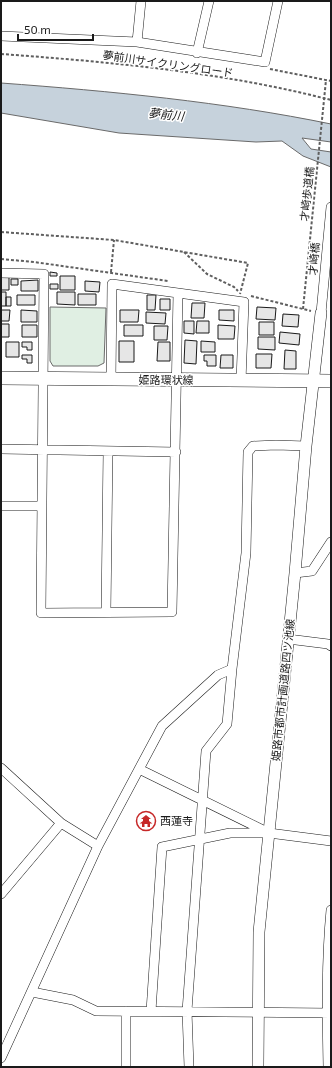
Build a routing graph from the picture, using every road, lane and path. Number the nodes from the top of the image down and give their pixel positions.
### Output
1 (141, 1) edge
2 (209, 1) edge
3 (278, 1) edge
4 (1, 36) edge
5 (138, 42) junction
6 (197, 53) junction
7 (1, 54) edge
8 (265, 62) junction
9 (326, 80) junction
10 (331, 81) edge
11 (331, 100) edge
12 (331, 208) edge
13 (1, 232) edge
14 (114, 240) junction
15 (183, 251) junction
16 (111, 272) dead end
17 (1, 273) edge
18 (178, 293) junction
19 (303, 308) dead end
20 (321, 313) joint
21 (1, 378) edge
22 (44, 379) junction
23 (177, 379) junction
24 (111, 380) junction
25 (314, 380) junction
26 (241, 381) junction
27 (331, 381) edge
28 (306, 446) junction
29 (1, 449) edge
30 (43, 450) junction
31 (108, 451) junction
32 (176, 452) junction
33 (1, 506) edge
34 (42, 506) junction
35 (331, 542) edge
36 (295, 573) junction
37 (106, 612) junction
38 (288, 639) junction
39 (331, 646) edge
40 (232, 669) junction
41 (1, 768) edge
42 (138, 769) junction
43 (203, 802) junction
44 (61, 823) junction
45 (269, 833) junction
46 (199, 839) junction
47 (331, 841) edge
48 (98, 846) junction
49 (1, 894) edge
50 (331, 910) edge
51 (32, 992) junction
52 (126, 1011) junction
53 (151, 1011) junction
54 (186, 1011) junction
55 (257, 1012) junction
56 (329, 1013) edge
57 (1, 1058) edge
58 (126, 1067) edge
59 (189, 1067) edge
60 (258, 1067) edge
61 (328, 1067) edge

1 - 5 street
2 - 6 street
3 - 8 street
4 - 5 street
5 - 6 street
6 - 8 street
7 - 11 path, 夢前川サイクリングロード
8 - 9 path
9 - 10 path
9 - 19 path, 才崎歩道橋, bridge
12 - 20 street, 才崎橋
13 - 14 path
14 - 15 path
14 - 16 path
15 - 15 path
17 - 22 street
18 - 23 street
18 - 24 street
18 - 26 street
20 - 25 street, 姫路市都市計画道路四ツ池線
21 - 22 main road, 姫路環状線
22 - 24 main road, 姫路環状線
22 - 30 street
23 - 24 main road, 姫路環状線
23 - 26 main road, 姫路環状線
23 - 32 street
25 - 26 main road, 姫路環状線
25 - 27 main road, 姫路環状線
25 - 28 street, 姫路市都市計画道路四ツ池線
28 - 36 street, 姫路市都市計画道路四ツ池線
28 - 40 street
29 - 30 street
30 - 31 street
30 - 34 street
31 - 32 street
31 - 37 street
32 - 37 street
33 - 34 street
34 - 37 street
35 - 36 street
36 - 38 street, 姫路市都市計画道路四ツ池線
38 - 39 street
38 - 45 street, 姫路市都市計画道路四ツ池線
40 - 42 street
40 - 43 street
41 - 44 street
42 - 43 street
42 - 48 street
43 - 45 street
43 - 46 street
44 - 48 street
44 - 49 street
45 - 46 street
45 - 47 street
45 - 55 street, 姫路市都市計画道路四ツ池線
46 - 53 street
46 - 54 street
48 - 51 street
50 - 56 street
51 - 52 street
51 - 57 street
52 - 53 street
52 - 58 street
53 - 54 street
54 - 55 street
54 - 59 street
55 - 56 street
55 - 60 street, 姫路市都市計画道路四ツ池線
56 - 61 street

